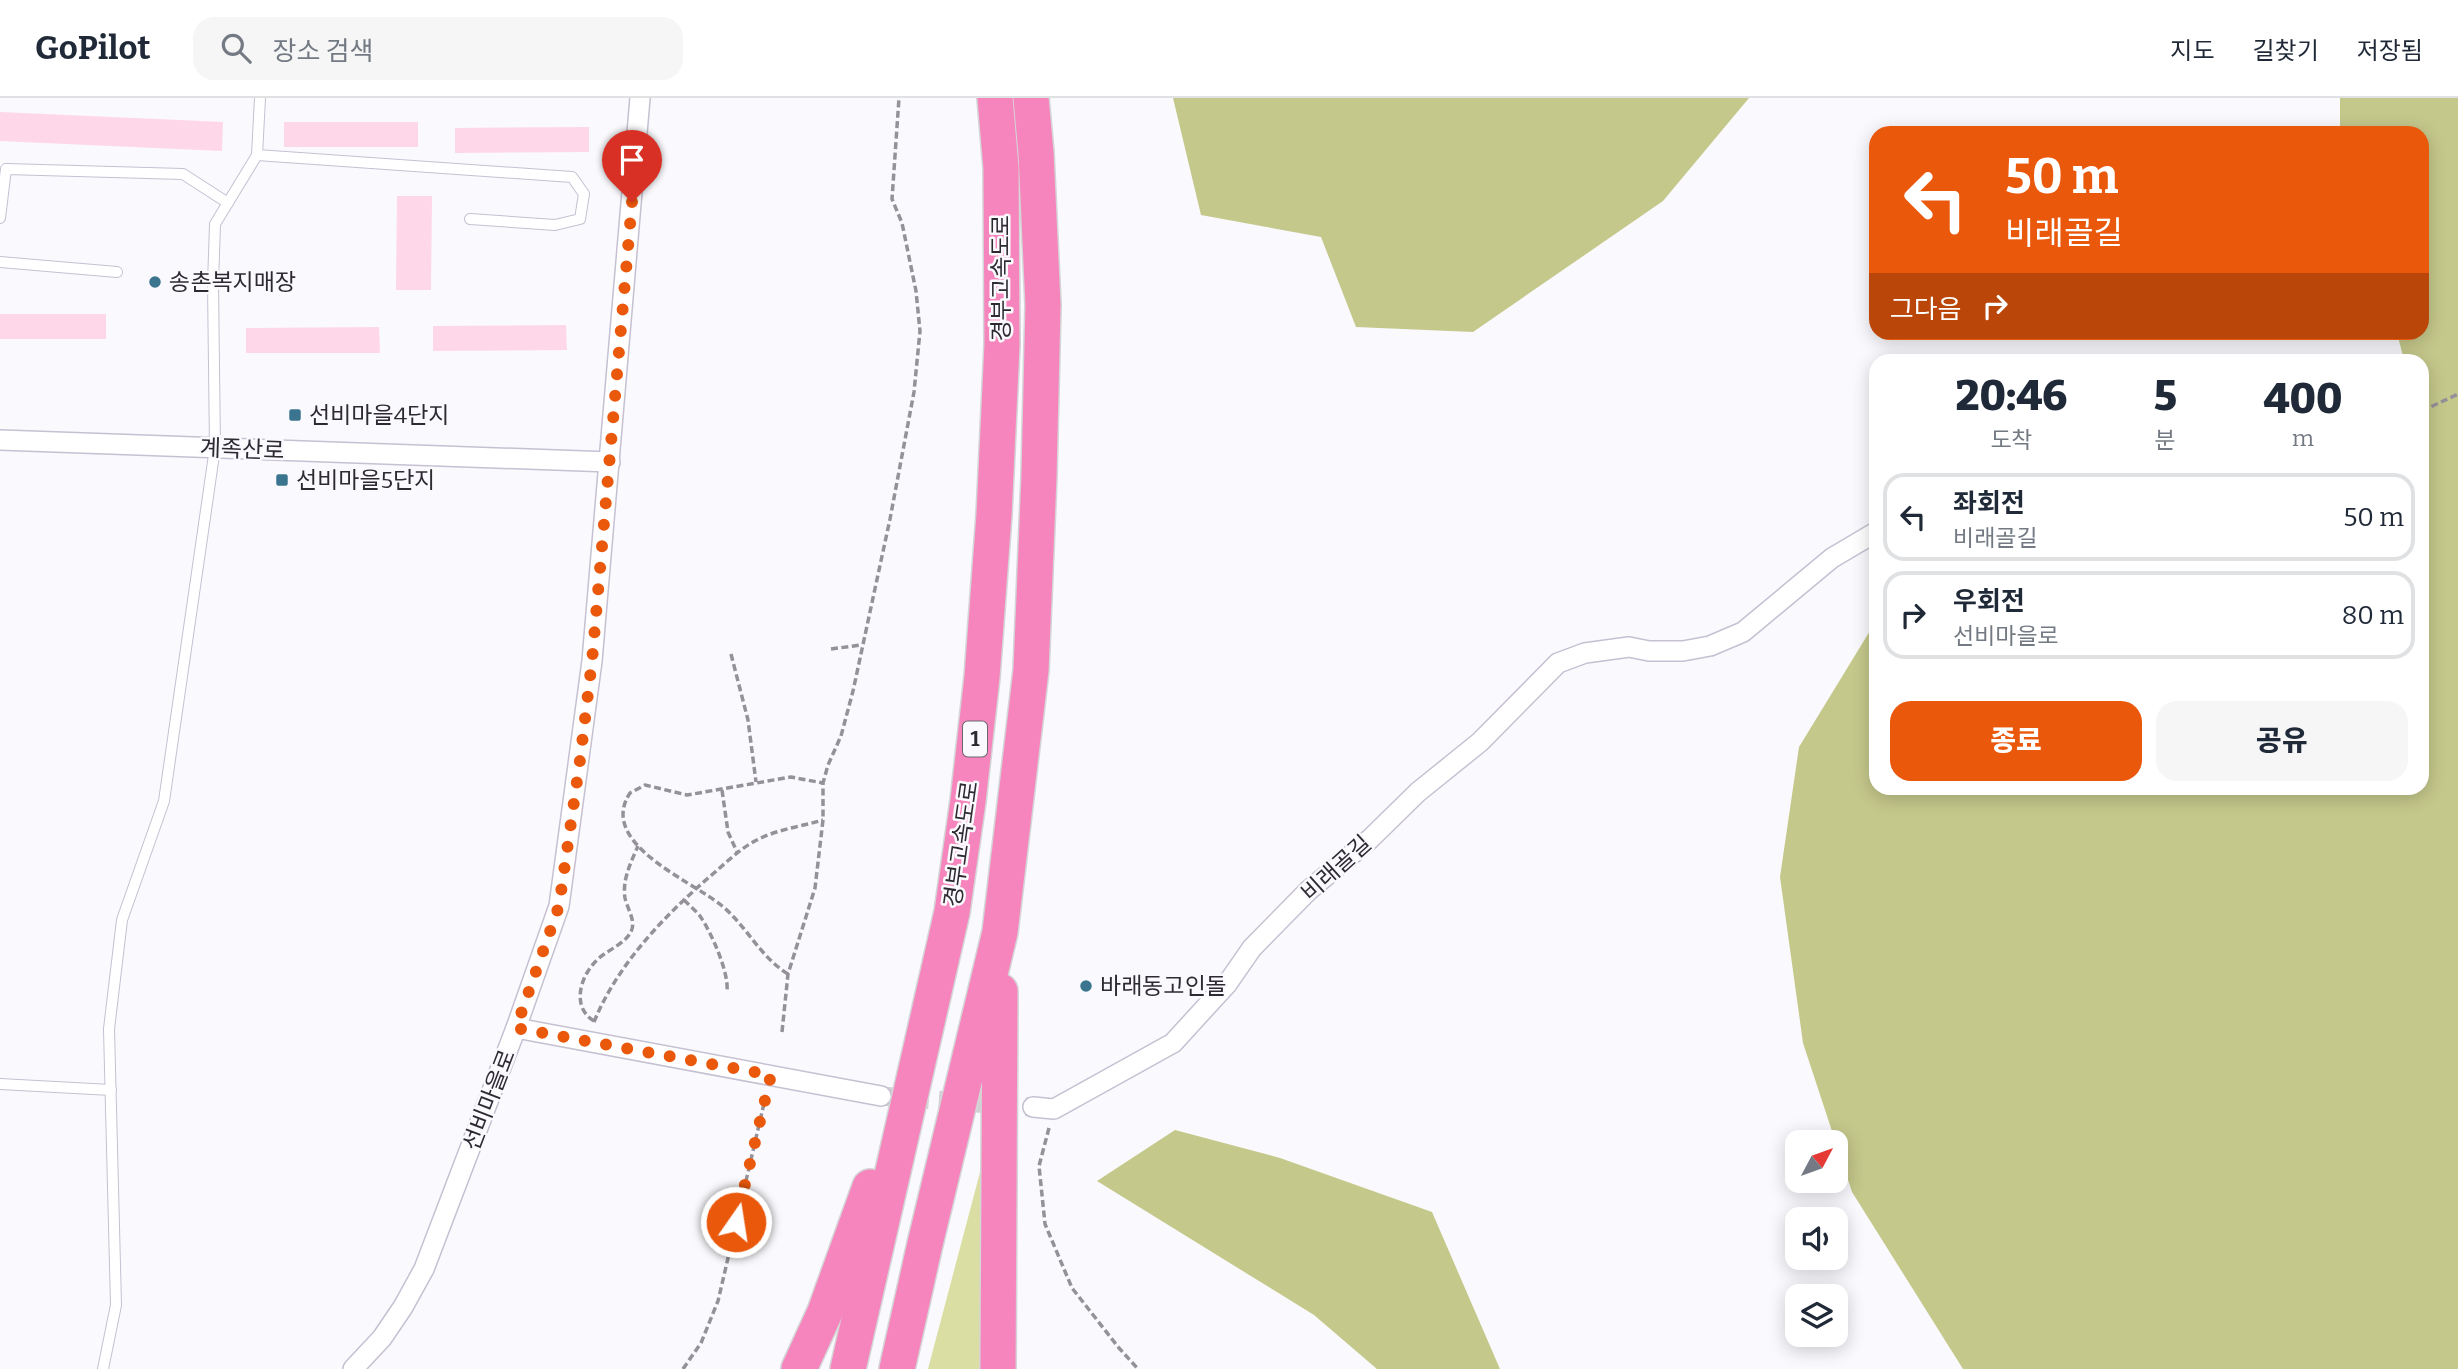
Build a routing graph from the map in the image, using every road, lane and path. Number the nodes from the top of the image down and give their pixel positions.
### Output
1 (260, 98) edge
2 (640, 98) edge
3 (899, 98) edge
4 (995, 98) edge
5 (1031, 98) edge
6 (257, 155) junction
7 (228, 204) junction
8 (0, 218) edge
9 (470, 219) dead end
10 (0, 262) edge
11 (117, 272) dead end
12 (2458, 394) edge
13 (2429, 408) edge
14 (0, 440) edge
15 (215, 448) junction
16 (610, 462) junction
17 (1869, 536) edge
18 (862, 645) junction
19 (831, 649) dead end
20 (731, 654) dead end
21 (757, 783) junction
22 (823, 783) junction
23 (722, 790) junction
24 (823, 820) junction
25 (638, 846) junction
26 (738, 853) junction
27 (696, 889) junction
28 (684, 900) junction
29 (951, 912) junction
30 (1000, 932) junction
31 (788, 974) junction
32 (727, 991) dead end
33 (516, 1028) junction
34 (782, 1032) dead end
35 (771, 1075) junction
36 (0, 1084) edge
37 (111, 1090) junction
38 (881, 1096) tunnel mouth
39 (1033, 1107) tunnel mouth
40 (1054, 1109) junction
41 (103, 1369) edge
42 (353, 1369) edge
43 (683, 1369) edge
44 (799, 1369) edge
45 (848, 1369) edge
46 (897, 1369) edge
47 (998, 1369) edge
48 (1138, 1369) edge

1 - 6 lane
2 - 16 street, 선비마을로
3 - 18 path
4 - 29 highway, 경부고속도로 / 1
5 - 30 highway, 경부고속도로 / 1
6 - 7 lane
6 - 9 lane
7 - 8 lane
7 - 15 lane
10 - 11 lane
12 - 13 path
14 - 15 street, 계족산로
15 - 16 street, 계족산로
15 - 37 lane
16 - 33 street, 선비마을로
17 - 40 street, 비래골길
18 - 19 path
18 - 22 path
20 - 21 path
21 - 22 path
21 - 23 path
22 - 24 path
23 - 25 path
23 - 26 path
24 - 26 path
24 - 31 path
25 - 27 path
25 - 28 path
26 - 27 path
27 - 28 path
27 - 31 path
28 - 32 path
29 - 44 highway
29 - 45 highway, 경부고속도로 / 1
30 - 46 highway, 경부고속도로 / 1
30 - 47 highway
31 - 34 path
33 - 35 street
33 - 42 street, 선비마을로
35 - 38 street
35 - 43 path
36 - 37 lane
37 - 41 lane
39 - 40 street
40 - 48 path

